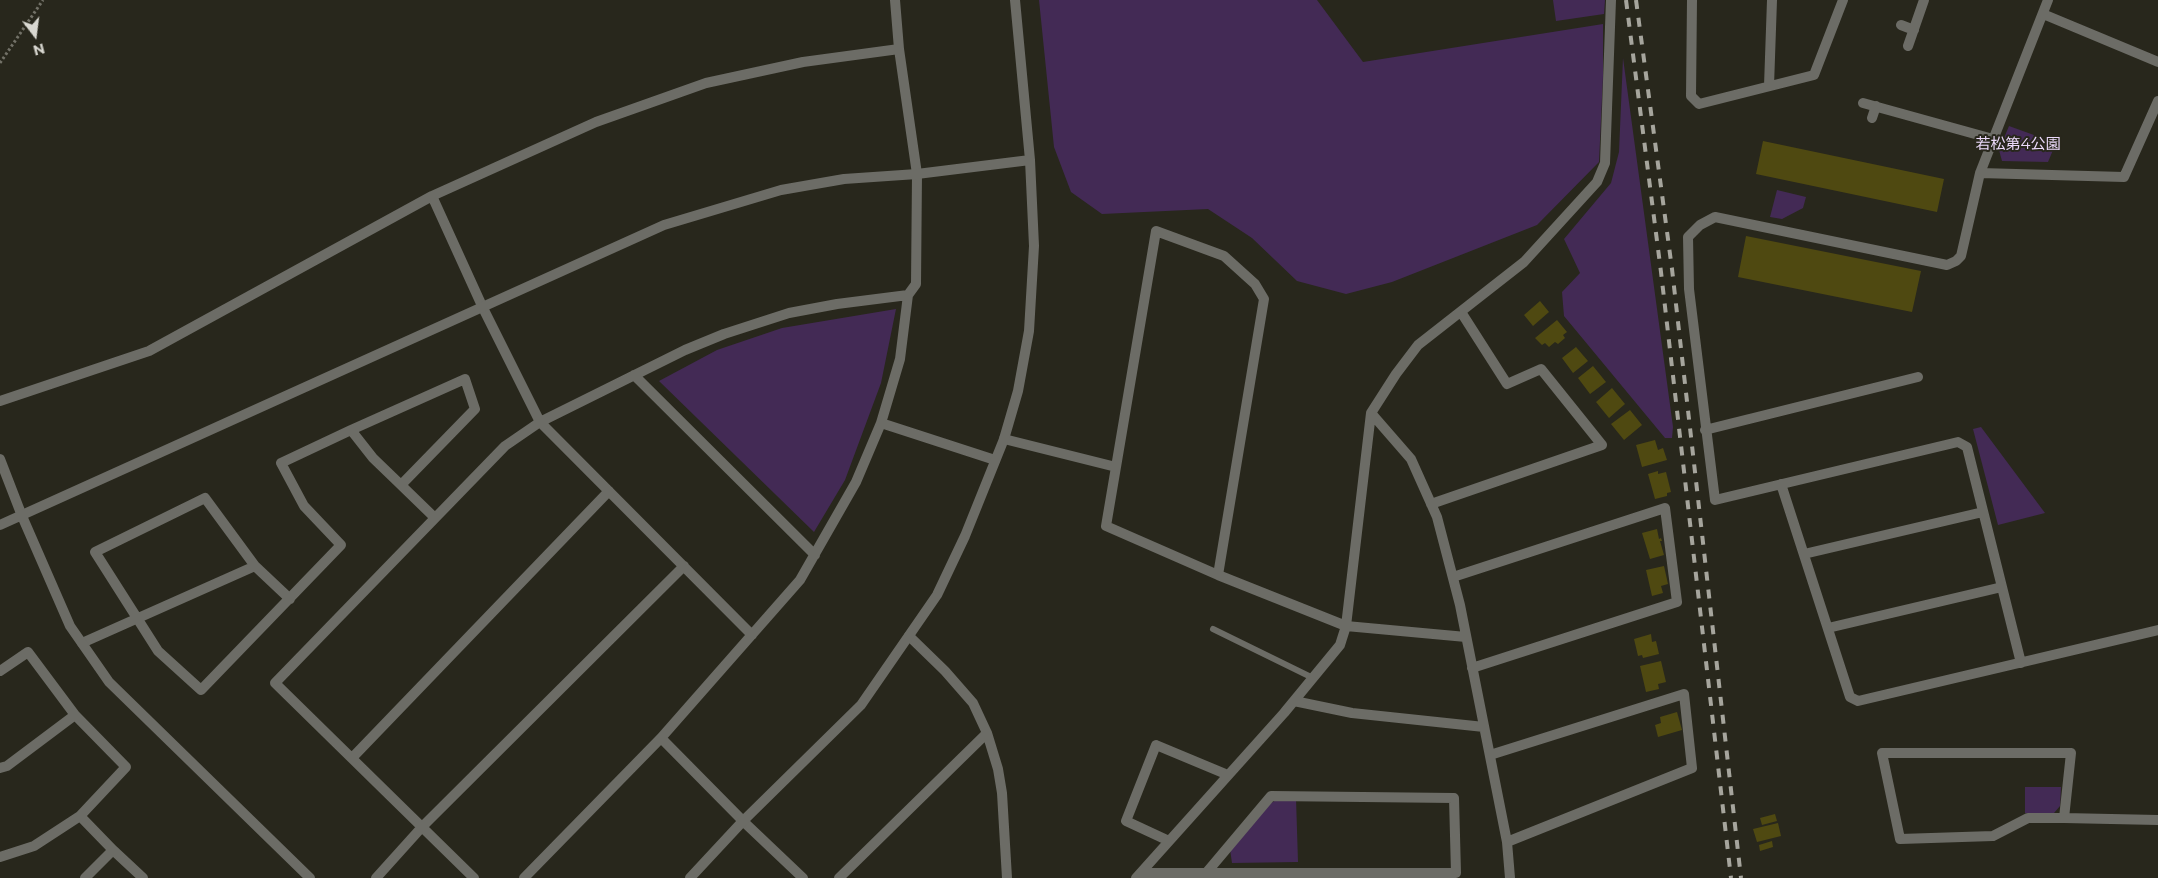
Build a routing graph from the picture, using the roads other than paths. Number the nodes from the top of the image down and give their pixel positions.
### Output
1 (894, 0) edge
2 (1015, 0) edge
3 (1611, 0) edge
4 (1692, 0) edge
5 (1772, 0) edge
6 (1843, 0) edge
7 (1924, 0) edge
8 (2048, 0) edge
9 (2043, 14) junction
10 (1901, 26) dead end
11 (1914, 30) junction
12 (1908, 46) dead end
13 (899, 49) junction
14 (2158, 62) edge
15 (1769, 86) junction
16 (2158, 101) edge
17 (1863, 102) dead end
18 (1876, 106) junction
19 (1872, 118) dead end
20 (1993, 139) junction
21 (1030, 160) junction
22 (1980, 173) junction
23 (917, 174) junction
24 (432, 196) junction
25 (908, 295) junction
26 (483, 308) junction
27 (1460, 312) junction
28 (634, 375) junction
29 (1918, 377) dead end
30 (0, 401) edge
31 (1372, 413) junction
32 (540, 422) junction
33 (880, 423) junction
34 (351, 430) junction
35 (1705, 430) junction
36 (1004, 439) junction
37 (0, 459) edge
38 (995, 460) junction
39 (1116, 466) junction
40 (1781, 484) junction
41 (400, 485) junction
42 (608, 491) junction
43 (1431, 504) junction
44 (1983, 512) junction
45 (22, 516) junction
46 (435, 518) junction
47 (0, 525) edge
48 (1804, 554) junction
49 (815, 556) junction
50 (255, 566) junction
51 (684, 566) junction
52 (1218, 575) junction
53 (1453, 577) junction
54 (2002, 587) junction
55 (290, 598) junction
56 (138, 619) junction
57 (1346, 626) junction
58 (1828, 628) junction
59 (1213, 629) dead end
60 (2158, 630) edge
61 (752, 636) junction
62 (909, 636) junction
63 (1466, 637) junction
64 (82, 643) junction
65 (2021, 663) junction
66 (1472, 668) junction
67 (0, 671) edge
68 (1313, 678) junction
69 (1294, 701) junction
70 (75, 715) junction
71 (1484, 727) junction
72 (987, 733) junction
73 (661, 738) junction
74 (1490, 755) junction
75 (352, 758) junction
76 (0, 768) edge
77 (1228, 775) junction
78 (80, 816) junction
79 (2064, 818) junction
80 (2158, 820) edge
81 (743, 821) junction
82 (422, 827) junction
83 (1169, 841) junction
84 (1507, 842) junction
85 (113, 850) junction
86 (0, 857) edge
87 (1207, 872) junction
88 (1138, 875) edge
89 (1388, 876) edge
90 (694, 877) edge
91 (842, 877) edge
92 (85, 878) edge
93 (143, 878) edge
94 (310, 878) edge
95 (376, 878) edge
96 (474, 878) edge
97 (524, 878) edge
98 (803, 878) edge
99 (1007, 878) edge
100 (1510, 878) edge

1 - 13 street
2 - 21 street
3 - 27 street
4 - 15 street
5 - 15 street
6 - 15 street
7 - 11 street
8 - 9 street
9 - 14 street
9 - 20 street
10 - 11 street
11 - 12 street
13 - 23 street
13 - 24 street
16 - 22 street
17 - 18 street
18 - 19 street
18 - 20 street
20 - 22 street
21 - 23 street
21 - 36 street
22 - 35 street
23 - 25 street
23 - 26 street
24 - 26 street
24 - 30 street
25 - 28 street
25 - 33 street
26 - 32 street
26 - 45 street
27 - 31 street
27 - 43 street
28 - 32 street
28 - 49 street
29 - 35 street
31 - 43 street
31 - 57 street
32 - 42 street
32 - 46 street
33 - 38 street
33 - 49 street
34 - 41 street
34 - 41 street
34 - 55 street
35 - 40 street
36 - 38 street
36 - 39 street
37 - 45 street
38 - 62 street
39 - 52 street
39 - 52 street
40 - 44 street
40 - 48 street
41 - 46 street
42 - 51 street
42 - 75 street
43 - 53 street
44 - 48 street
44 - 54 street
45 - 47 street
45 - 64 street
46 - 75 street
48 - 58 street
49 - 61 street
50 - 55 street
50 - 56 street
50 - 56 street
51 - 61 street
51 - 82 street
52 - 57 street
53 - 63 street
53 - 66 street
54 - 58 street
54 - 65 street
55 - 56 street
56 - 64 street
57 - 63 street
57 - 68 street
58 - 65 street
59 - 68 lane
60 - 65 street
61 - 73 street
62 - 72 street
62 - 81 street
63 - 66 street
64 - 94 street
66 - 71 street
67 - 70 street
68 - 69 street
69 - 71 street
69 - 77 street
70 - 76 street
70 - 78 street
71 - 74 street
72 - 91 street
72 - 99 street
73 - 81 street
73 - 97 street
74 - 84 street
74 - 84 street
75 - 82 street
77 - 83 street
77 - 83 street
78 - 85 street
78 - 86 street
79 - 79 street
79 - 80 street
81 - 90 street
81 - 98 street
82 - 95 street
82 - 96 street
83 - 88 street
84 - 100 street
85 - 92 street
85 - 93 street
87 - 88 street
87 - 89 street
87 - 89 street

